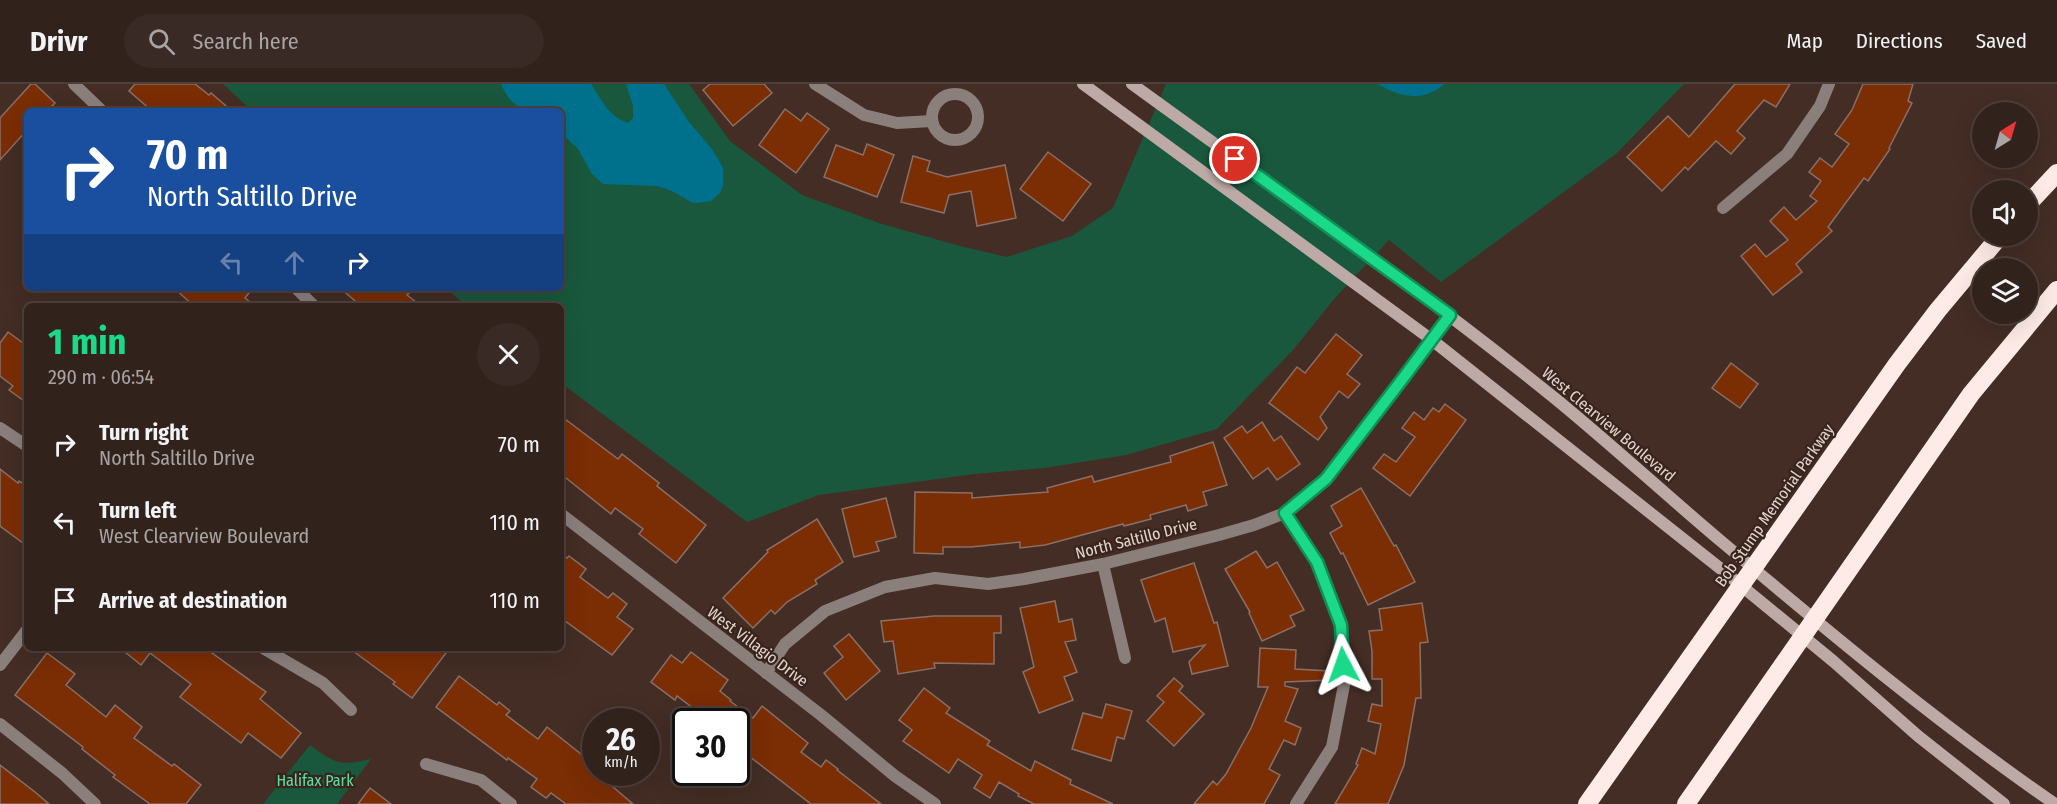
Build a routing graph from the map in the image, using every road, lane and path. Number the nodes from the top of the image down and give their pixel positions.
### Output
1 (74, 84) edge
2 (815, 84) edge
3 (1083, 84) edge
4 (1132, 84) edge
5 (1829, 84) edge
6 (99, 108) edge
7 (932, 121) dead end
8 (2057, 173) edge
9 (2038, 193) edge
10 (1723, 208) dead end
11 (1991, 246) edge
12 (2057, 290) edge
13 (299, 291) edge
14 (311, 303) edge
15 (1450, 315) junction
16 (1431, 340) junction
17 (0, 428) edge
18 (24, 445) edge
19 (1285, 513) junction
20 (564, 516) edge
21 (1103, 564) junction
22 (24, 634) edge
23 (268, 651) edge
24 (1125, 658) dead end
25 (0, 665) edge
26 (766, 673) junction
27 (351, 710) dead end
28 (0, 724) edge
29 (426, 764) dead end
30 (95, 804) edge
31 (511, 804) edge
32 (935, 804) edge
33 (1296, 804) edge
34 (1587, 804) edge
35 (1686, 804) edge
36 (2004, 804) edge
37 (2055, 804) edge

1 - 6 street
2 - 7 street
3 - 16 street
4 - 15 street, West Clearview Boulevard
5 - 10 street
8 - 9 highway
11 - 34 highway, Bob Stump Memorial Parkway
12 - 35 highway
13 - 14 street
15 - 16 street, North Saltillo Drive
15 - 37 street, West Clearview Boulevard
16 - 19 street, North Saltillo Drive
16 - 36 street
17 - 18 street
19 - 21 street, North Saltillo Drive
19 - 33 street
20 - 26 street, West Villagio Drive
21 - 24 street
21 - 26 street, North Saltillo Drive
22 - 25 street
23 - 27 street
26 - 32 street, West Villagio Drive
28 - 30 street
29 - 31 street

